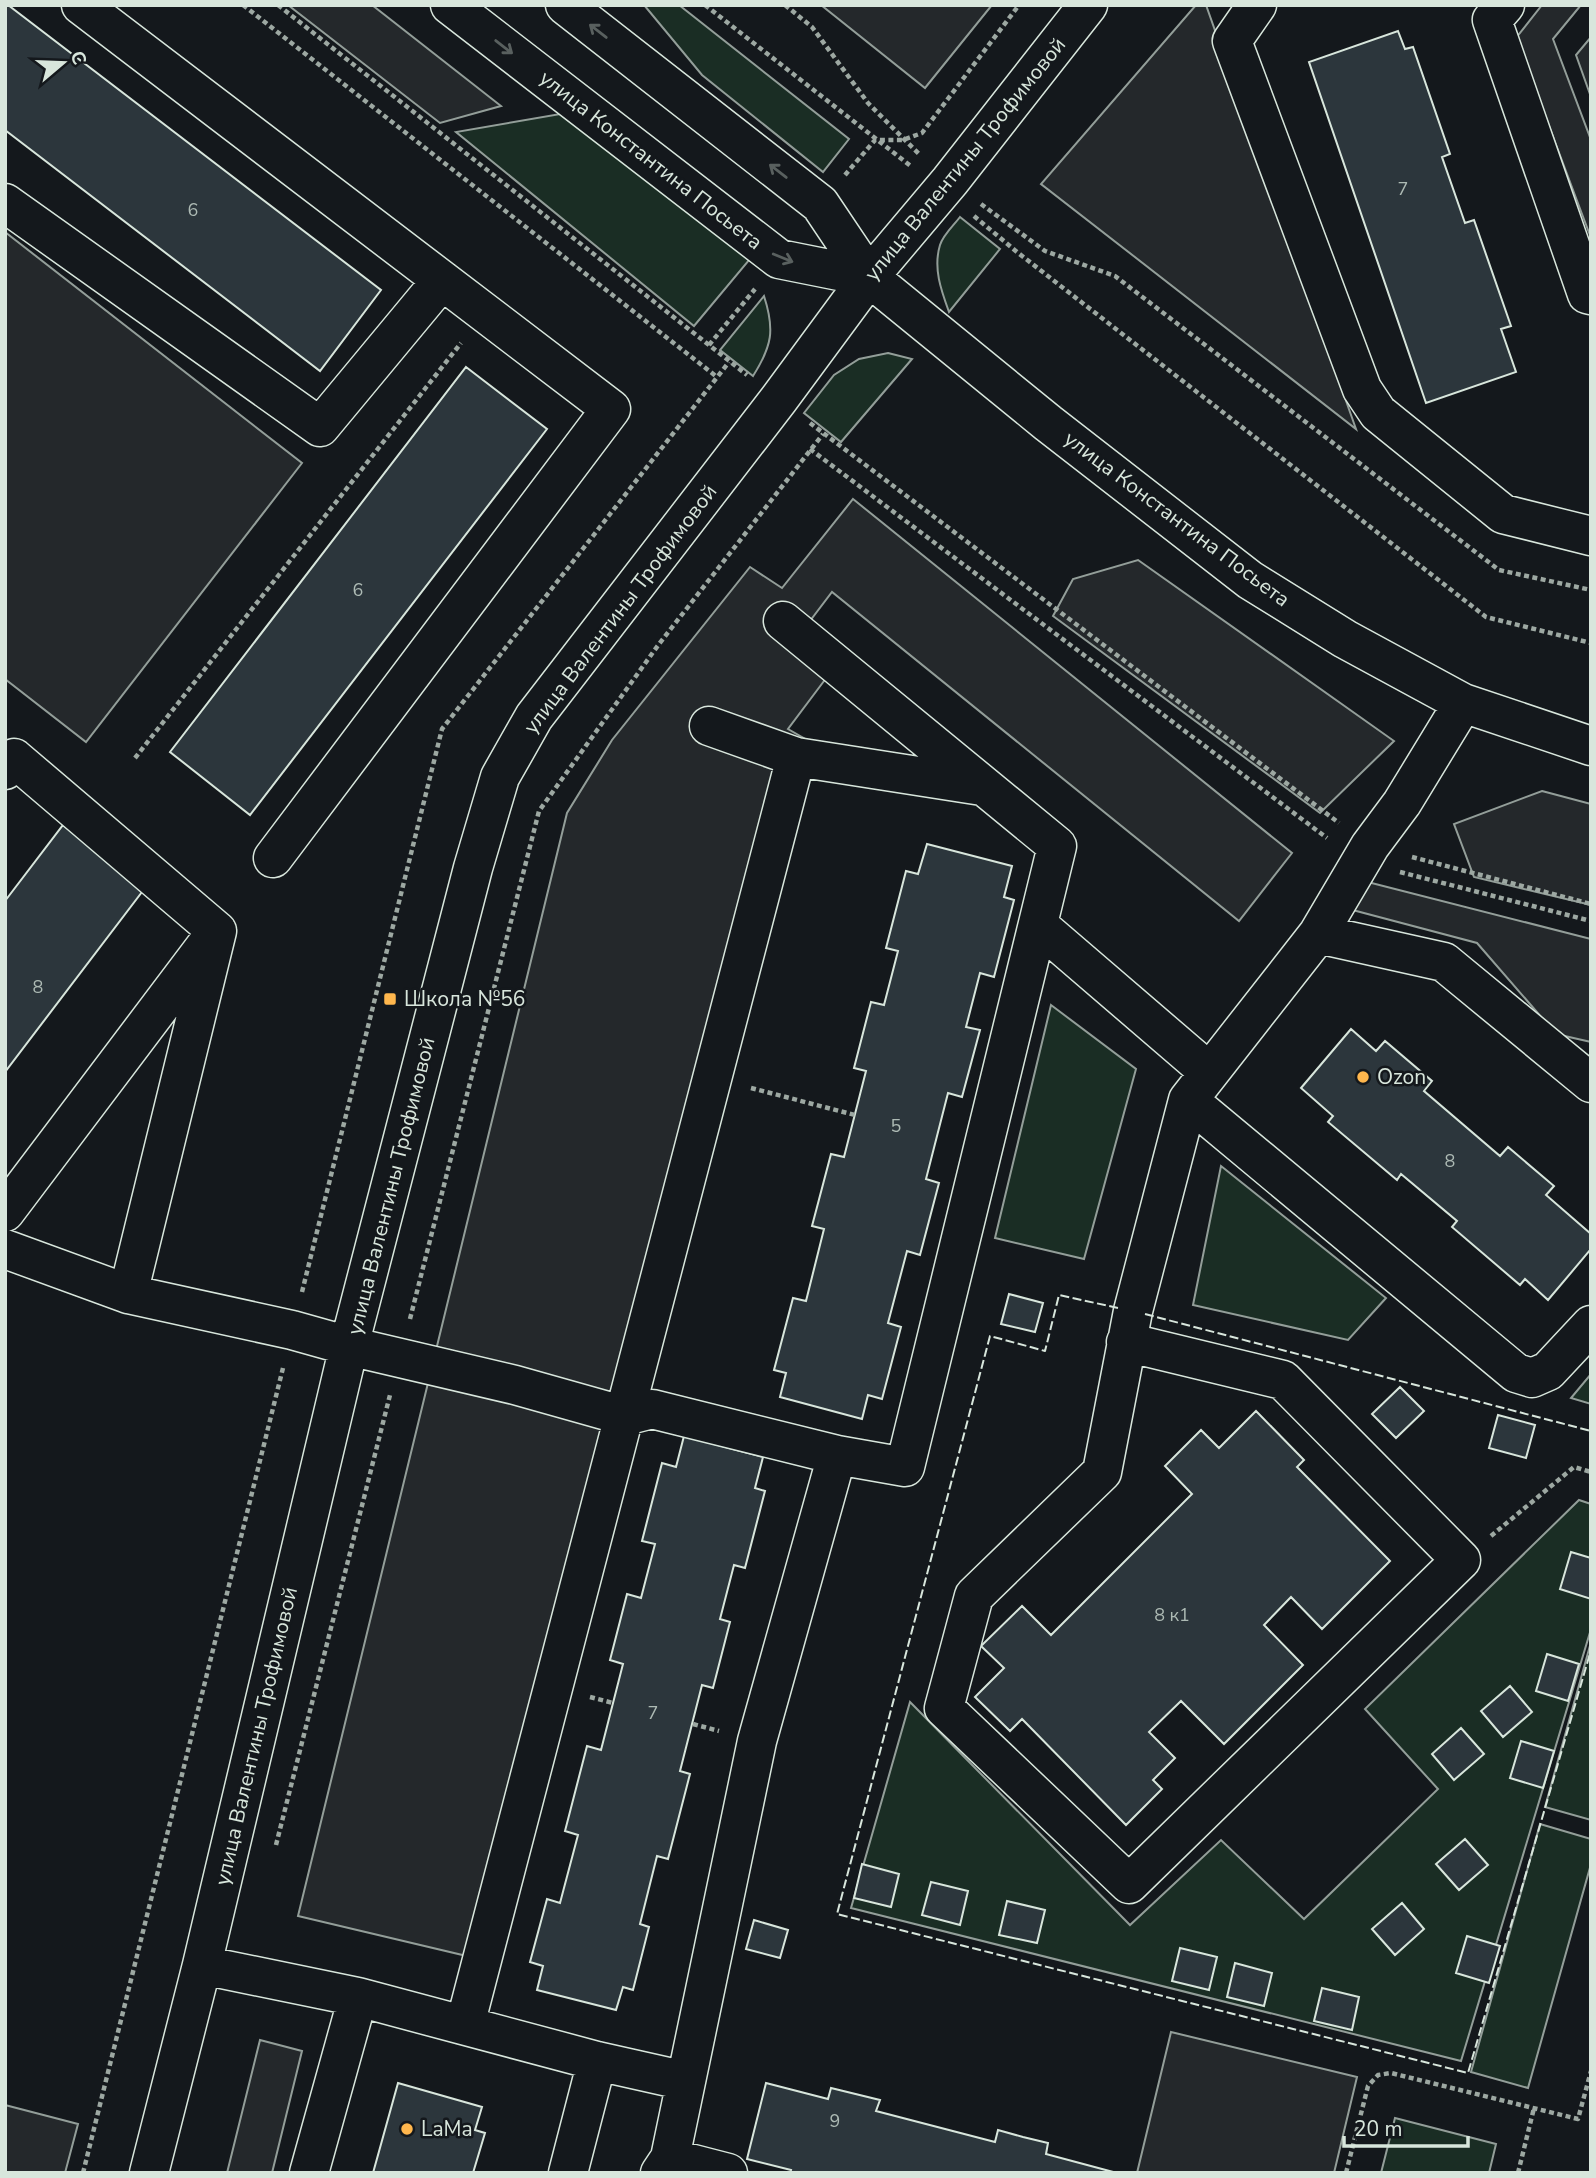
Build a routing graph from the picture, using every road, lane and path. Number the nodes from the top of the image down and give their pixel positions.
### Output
1 (81, 5) edge
2 (243, 5) edge
3 (278, 5) edge
4 (450, 5) edge
5 (565, 5) edge
6 (705, 5) edge
7 (785, 5) edge
8 (1019, 5) edge
9 (1088, 5) edge
10 (1257, 5) edge
11 (1505, 5) edge
12 (875, 140) junction
13 (903, 140) junction
14 (946, 185) junction
15 (5, 203) edge
16 (820, 204) junction
17 (779, 259) junction
18 (869, 277) junction
19 (442, 280) junction
20 (1591, 295) edge
21 (709, 345) junction
22 (717, 377) dead end
23 (779, 399) junction
24 (823, 434) junction
25 (810, 450) junction
26 (1591, 536) edge
27 (1591, 590) edge
28 (783, 621) dead end
29 (1591, 643) edge
30 (1463, 703) junction
31 (709, 726) dead end
32 (1591, 746) edge
33 (796, 757) junction
34 (5, 771) edge
35 (984, 787) junction
36 (1365, 854) junction
37 (274, 858) dead end
38 (1591, 904) edge
39 (1591, 921) edge
40 (1038, 925) junction
41 (217, 931) junction
42 (1318, 934) junction
43 (713, 1077) junction
44 (1591, 1083) edge
45 (1198, 1086) junction
46 (855, 1115) dead end
47 (5, 1212) edge
48 (5, 1249) edge
49 (128, 1294) junction
50 (1591, 1325) edge
51 (1126, 1342) junction
52 (349, 1346) junction
53 (400, 1357) junction
54 (625, 1416) junction
55 (837, 1455) junction
56 (1591, 1472) edge
57 (1461, 1560) junction
58 (272, 1858) dead end
59 (202, 1965) junction
60 (358, 1997) junction
61 (466, 2025) junction
62 (597, 2061) junction
63 (1591, 2071) edge
64 (686, 2081) junction
65 (1534, 2108) junction
66 (665, 2165) edge
67 (149, 2173) edge
68 (309, 2173) edge
69 (568, 2173) edge
70 (728, 2173) edge
71 (1346, 2173) edge
72 (1518, 2173) edge

1 - 19 street
2 - 22 path
3 - 21 path
4 -> 17 street, улица Константина Посьета
16 -> 5 street, улица Константина Посьета
6 - 12 path
7 - 13 path
8 - 13 path
9 - 14 street, улица Валентины Трофимовой
10 - 26 street
11 - 20 street
12 - 13 path
12 - 14 path
12 - 16 path
13 - 14 path
14 - 18 street, улица Валентины Трофимовой
14 - 27 path
14 - 29 path
15 - 19 street
16 - 18 street, улица Константина Посьета
17 -> 18 street, улица Константина Посьета
17 - 21 path
18 - 23 street, улица Валентины Трофимовой
18 - 30 street, улица Константина Посьета
19 - 37 street
21 - 23 path
23 - 24 path
23 - 52 street, улица Валентины Трофимовой
24 - 25 path
24 - 36 path
25 - 36 path
25 - 53 path
28 - 35 street
30 - 32 street, улица Константина Посьета
30 - 36 street
31 - 33 street
33 - 35 street
33 - 43 street
34 - 41 street
35 - 40 street
36 - 38 path
36 - 39 path
36 - 42 street
40 - 45 street
40 - 55 street
41 - 47 street
41 - 49 street
42 - 44 street
42 - 45 street
43 - 46 path
43 - 54 street
45 - 50 street
45 - 51 street
48 - 49 street
49 - 52 street
51 - 57 street
51 - 57 street
52 - 53 street
52 - 59 street, улица Валентины Трофимовой
53 - 54 street
53 - 58 path
54 - 55 street
54 - 61 street
55 - 64 street
56 - 57 path
59 - 60 street
59 - 67 street, улица Валентины Трофимовой
60 - 61 street
60 - 68 street
61 - 62 street
62 - 64 street
62 - 69 street
63 - 65 path
64 - 66 street
65 - 71 path
65 - 72 path
66 - 70 street

